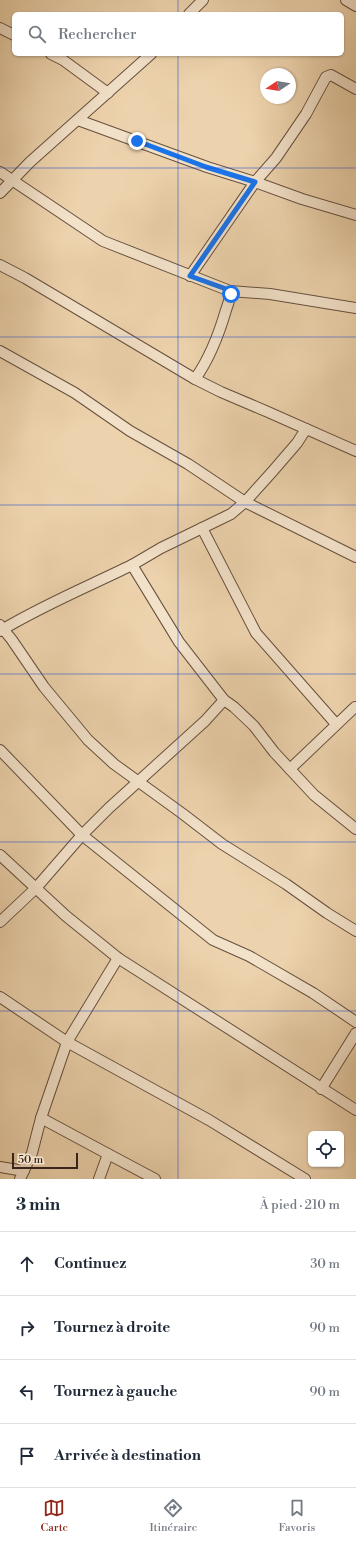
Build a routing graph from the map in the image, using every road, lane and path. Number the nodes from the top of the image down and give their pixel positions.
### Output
1 (203, 0) edge
2 (346, 0) edge
3 (356, 6) edge
4 (191, 12) edge
5 (0, 28) edge
6 (12, 34) edge
7 (54, 56) edge
8 (149, 56) edge
9 (356, 89) edge
10 (108, 93) junction
11 (78, 120) junction
12 (0, 172) edge
13 (12, 181) junction
14 (255, 182) junction
15 (0, 193) edge
16 (356, 215) edge
17 (0, 265) edge
18 (190, 276) junction
19 (230, 292) junction
20 (356, 308) edge
21 (0, 351) edge
22 (195, 379) junction
23 (306, 429) junction
24 (356, 451) edge
25 (245, 502) junction
26 (202, 528) junction
27 (356, 557) edge
28 (132, 566) junction
29 (1, 629) edge
30 (224, 700) junction
31 (356, 707) edge
32 (336, 724) junction
33 (0, 750) edge
34 (290, 769) junction
35 (138, 780) junction
36 (356, 829) edge
37 (82, 835) junction
38 (0, 855) edge
39 (36, 888) junction
40 (0, 922) edge
41 (356, 931) edge
42 (118, 958) junction
43 (0, 997) edge
44 (356, 1022) edge
45 (356, 1033) edge
46 (68, 1042) junction
47 (321, 1089) junction
48 (356, 1110) edge
49 (41, 1118) junction
50 (108, 1154) junction
51 (0, 1167) edge
52 (22, 1175) edge
53 (99, 1179) edge
54 (155, 1179) edge
55 (305, 1179) edge

1 - 4 street
2 - 3 street
5 - 6 street
7 - 10 street
8 - 10 street
9 - 14 street
10 - 11 street
11 - 13 street
11 - 14 street
12 - 13 street
13 - 15 street
13 - 18 street
14 - 16 street
14 - 18 street
17 - 22 street
18 - 19 street
19 - 20 street
19 - 22 street
21 - 25 street
22 - 23 street
23 - 24 street
23 - 25 street
25 - 26 street
25 - 27 street
26 - 28 street
26 - 32 street
28 - 29 street
28 - 30 street
29 - 35 street
30 - 34 street
30 - 35 street
31 - 32 street
32 - 34 street
33 - 37 street
34 - 36 street
35 - 37 street
35 - 41 street
37 - 39 street
37 - 44 street
38 - 39 street
39 - 40 street
39 - 42 street
42 - 46 street
42 - 47 street
43 - 46 street
45 - 47 street
46 - 49 street
46 - 55 street
47 - 48 street
49 - 50 street
49 - 52 street
50 - 53 street
50 - 54 street
51 - 52 street

